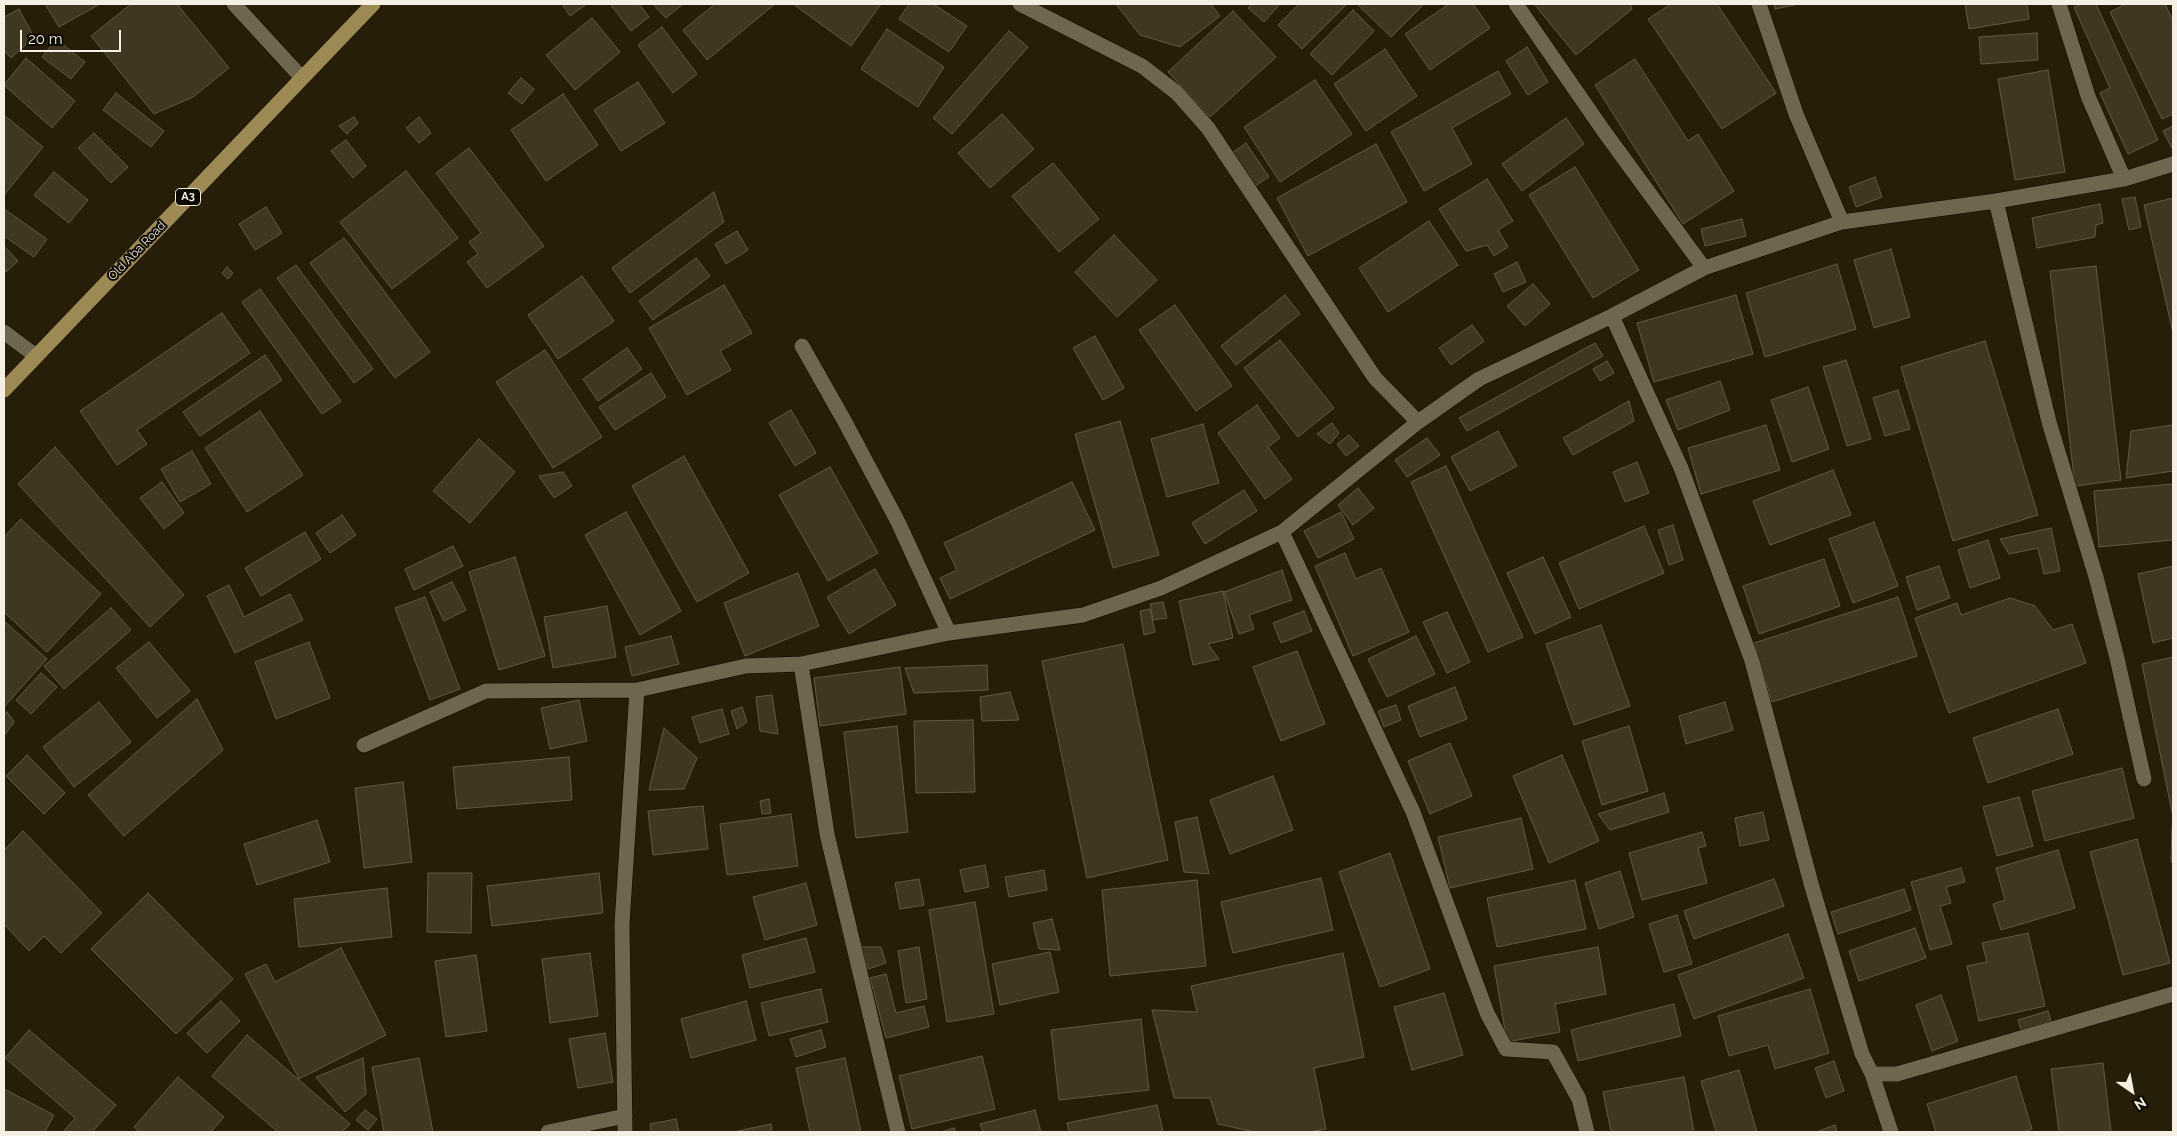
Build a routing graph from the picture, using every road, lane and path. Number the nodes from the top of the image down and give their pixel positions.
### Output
1 (234, 4) edge
2 (373, 4) edge
3 (1020, 4) edge
4 (1516, 4) edge
5 (1759, 4) edge
6 (2059, 4) edge
7 (302, 78) junction
8 (2173, 164) edge
9 (2124, 179) junction
10 (1996, 201) junction
11 (1842, 222) junction
12 (1704, 268) junction
13 (1612, 316) junction
14 (4, 332) edge
15 (802, 346) dead end
16 (36, 356) junction
17 (4, 390) edge
18 (1418, 422) junction
19 (1282, 532) junction
20 (950, 633) junction
21 (801, 664) junction
22 (637, 690) junction
23 (364, 745) dead end
24 (2144, 779) dead end
25 (2173, 994) edge
26 (1872, 1074) junction
27 (624, 1116) junction
28 (548, 1132) edge
29 (625, 1132) edge
30 (898, 1132) edge
31 (1586, 1132) edge
32 (1891, 1132) edge

1 - 7 street
2 - 7 main road, Old Aba Road / A3
3 - 18 street
4 - 12 street
5 - 11 street
6 - 9 street
7 - 16 main road, Old Aba Road / A3
8 - 9 street
9 - 10 street
10 - 11 street
10 - 24 street
11 - 12 street
12 - 13 street
13 - 18 street
13 - 26 street
14 - 16 street
15 - 20 street
16 - 17 main road, Old Aba Road / A3
18 - 19 street
19 - 20 street
19 - 31 street
20 - 21 street
21 - 22 street
21 - 30 street
22 - 23 street
22 - 27 street
25 - 26 street
26 - 32 street
27 - 28 street
27 - 29 street

